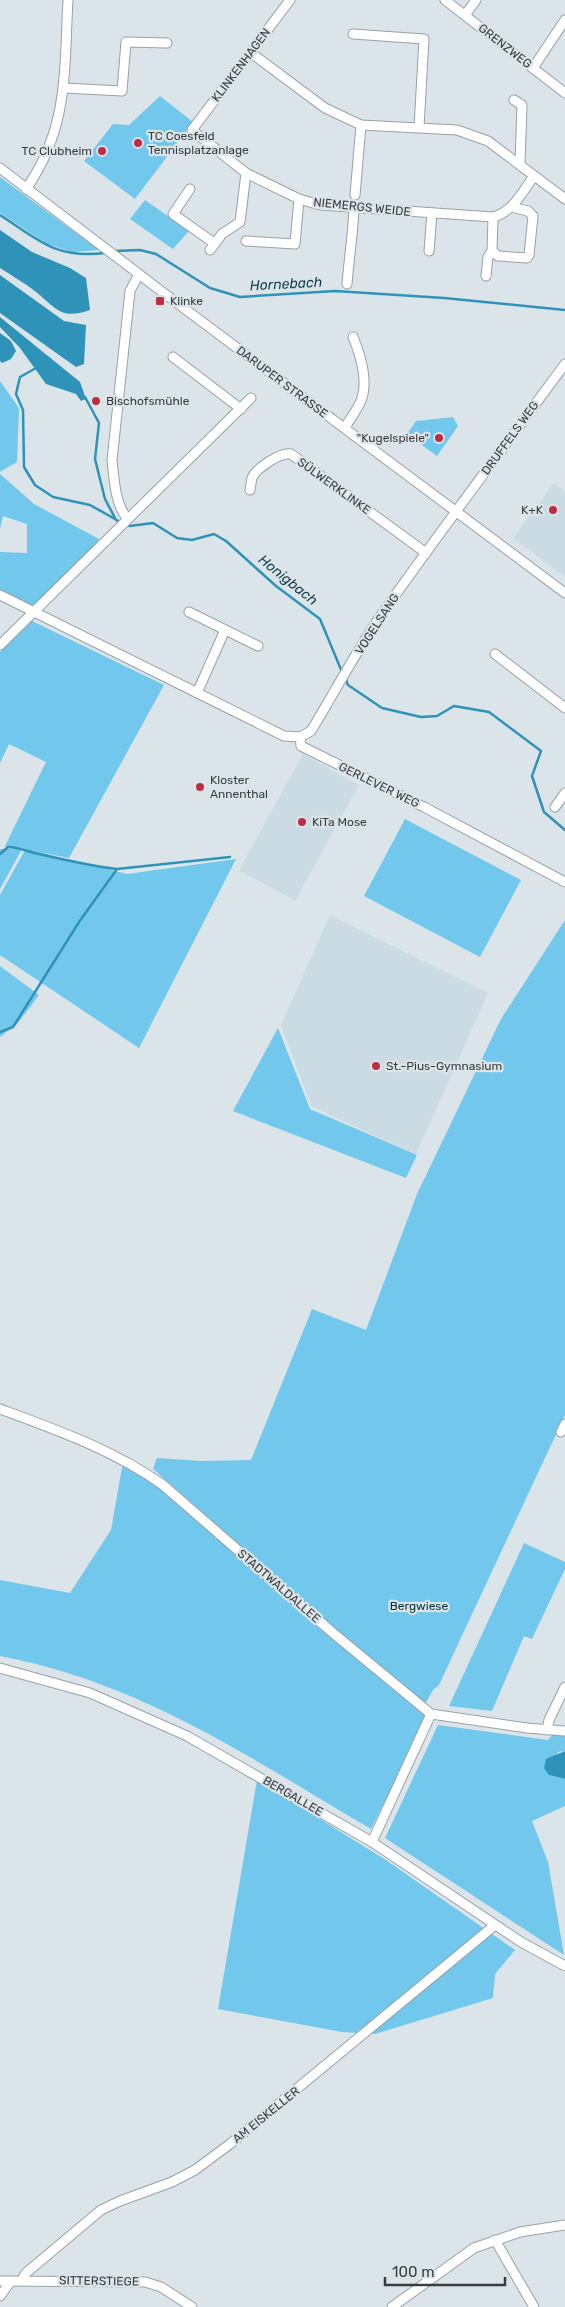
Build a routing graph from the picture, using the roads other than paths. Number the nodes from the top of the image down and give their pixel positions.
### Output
1 (68, 0) edge
2 (290, 0) edge
3 (445, 0) edge
4 (476, 0) edge
5 (465, 15) junction
6 (565, 20) edge
7 (353, 34) dead end
8 (167, 43) dead end
9 (251, 53) junction
10 (532, 68) junction
11 (64, 88) junction
12 (565, 93) edge
13 (514, 100) dead end
14 (361, 124) junction
15 (419, 127) junction
16 (192, 130) joint
17 (520, 164) junction
18 (0, 168) edge
19 (246, 173) junction
20 (534, 176) junction
21 (26, 189) junction
22 (190, 189) dead end
23 (355, 195) dead end
24 (299, 199) junction
25 (565, 199) edge
26 (511, 207) junction
27 (354, 208) junction
28 (432, 213) junction
29 (493, 217) junction
30 (246, 241) dead end
31 (429, 251) dead end
32 (492, 252) junction
33 (139, 274) junction
34 (486, 276) dead end
35 (347, 284) dead end
36 (353, 337) dead end
37 (173, 357) dead end
38 (565, 364) edge
39 (251, 398) dead end
40 (241, 409) junction
41 (344, 428) junction
42 (250, 490) dead end
43 (455, 511) junction
44 (123, 522) junction
45 (426, 553) junction
46 (565, 593) edge
47 (0, 596) edge
48 (32, 612) junction
49 (189, 612) dead end
50 (225, 630) junction
51 (0, 646) edge
52 (258, 646) dead end
53 (495, 654) dead end
54 (198, 693) junction
55 (565, 708) edge
56 (300, 737) junction
57 (565, 793) edge
58 (555, 807) dead end
59 (565, 882) edge
60 (0, 1409) edge
61 (0, 1668) edge
62 (565, 1687) edge
63 (431, 1714) junction
64 (547, 1730) junction
65 (565, 1731) edge
66 (372, 1842) junction
67 (495, 1924) junction
68 (565, 1966) edge
69 (565, 2225) edge
70 (495, 2240) junction
71 (22, 2280) junction
72 (0, 2281) edge
73 (11, 2281) junction
74 (0, 2296) edge
75 (192, 2307) edge
76 (392, 2307) edge
77 (534, 2307) edge

1 - 11 street
2 - 9 street, KLINKENHAGEN
3 - 5 street, GRENZWEG
4 - 5 street
5 - 10 street, GRENZWEG
6 - 10 street
7 - 15 street
8 - 11 street
9 - 14 street
9 - 16 street, KLINKENHAGEN
10 - 12 street, GRENZWEG
11 - 21 street
13 - 17 street
14 - 15 street
14 - 23 street
15 - 17 street
16 - 19 street, NIEMERGS WEIDE
17 - 20 street
18 - 21 street, DARUPER STRASSE
19 - 22 street
19 - 24 street, NIEMERGS WEIDE
20 - 25 street
20 - 26 street
21 - 33 street, DARUPER STRASSE
24 - 27 street, NIEMERGS WEIDE
24 - 30 street
26 - 29 street
26 - 32 street
27 - 28 street, NIEMERGS WEIDE
27 - 35 street
28 - 29 street, NIEMERGS WEIDE
28 - 31 street
29 - 32 street
32 - 34 street
33 - 41 street, DARUPER STRASSE
33 - 44 street
36 - 41 street
37 - 40 street
38 - 43 street, DRUFFELS WEG
39 - 40 street
40 - 44 street
41 - 43 street, DARUPER STRASSE
42 - 45 street, SÜLWERKLINKE
43 - 45 street, VOGELSANG
43 - 46 street, DARUPER STRASSE
44 - 48 street
45 - 56 street, VOGELSANG
47 - 48 street
48 - 51 street
48 - 54 street
49 - 50 street
50 - 52 street
50 - 54 street
53 - 55 street
54 - 56 street
56 - 59 street, GERLEVER WEG
57 - 58 street
60 - 63 street, STADTWALDALLEE
61 - 66 street, BERGALLEE
62 - 64 street
63 - 64 street
63 - 66 street
64 - 65 street
66 - 67 street, BERGALLEE
67 - 68 street, BERGALLEE
67 - 71 street, AM EISKELLER
69 - 70 street
70 - 76 street
70 - 77 street
71 - 73 street, SITTERSTIEGE
71 - 75 street, SITTERSTIEGE
72 - 73 street, SITTERSTIEGE
73 - 74 street

